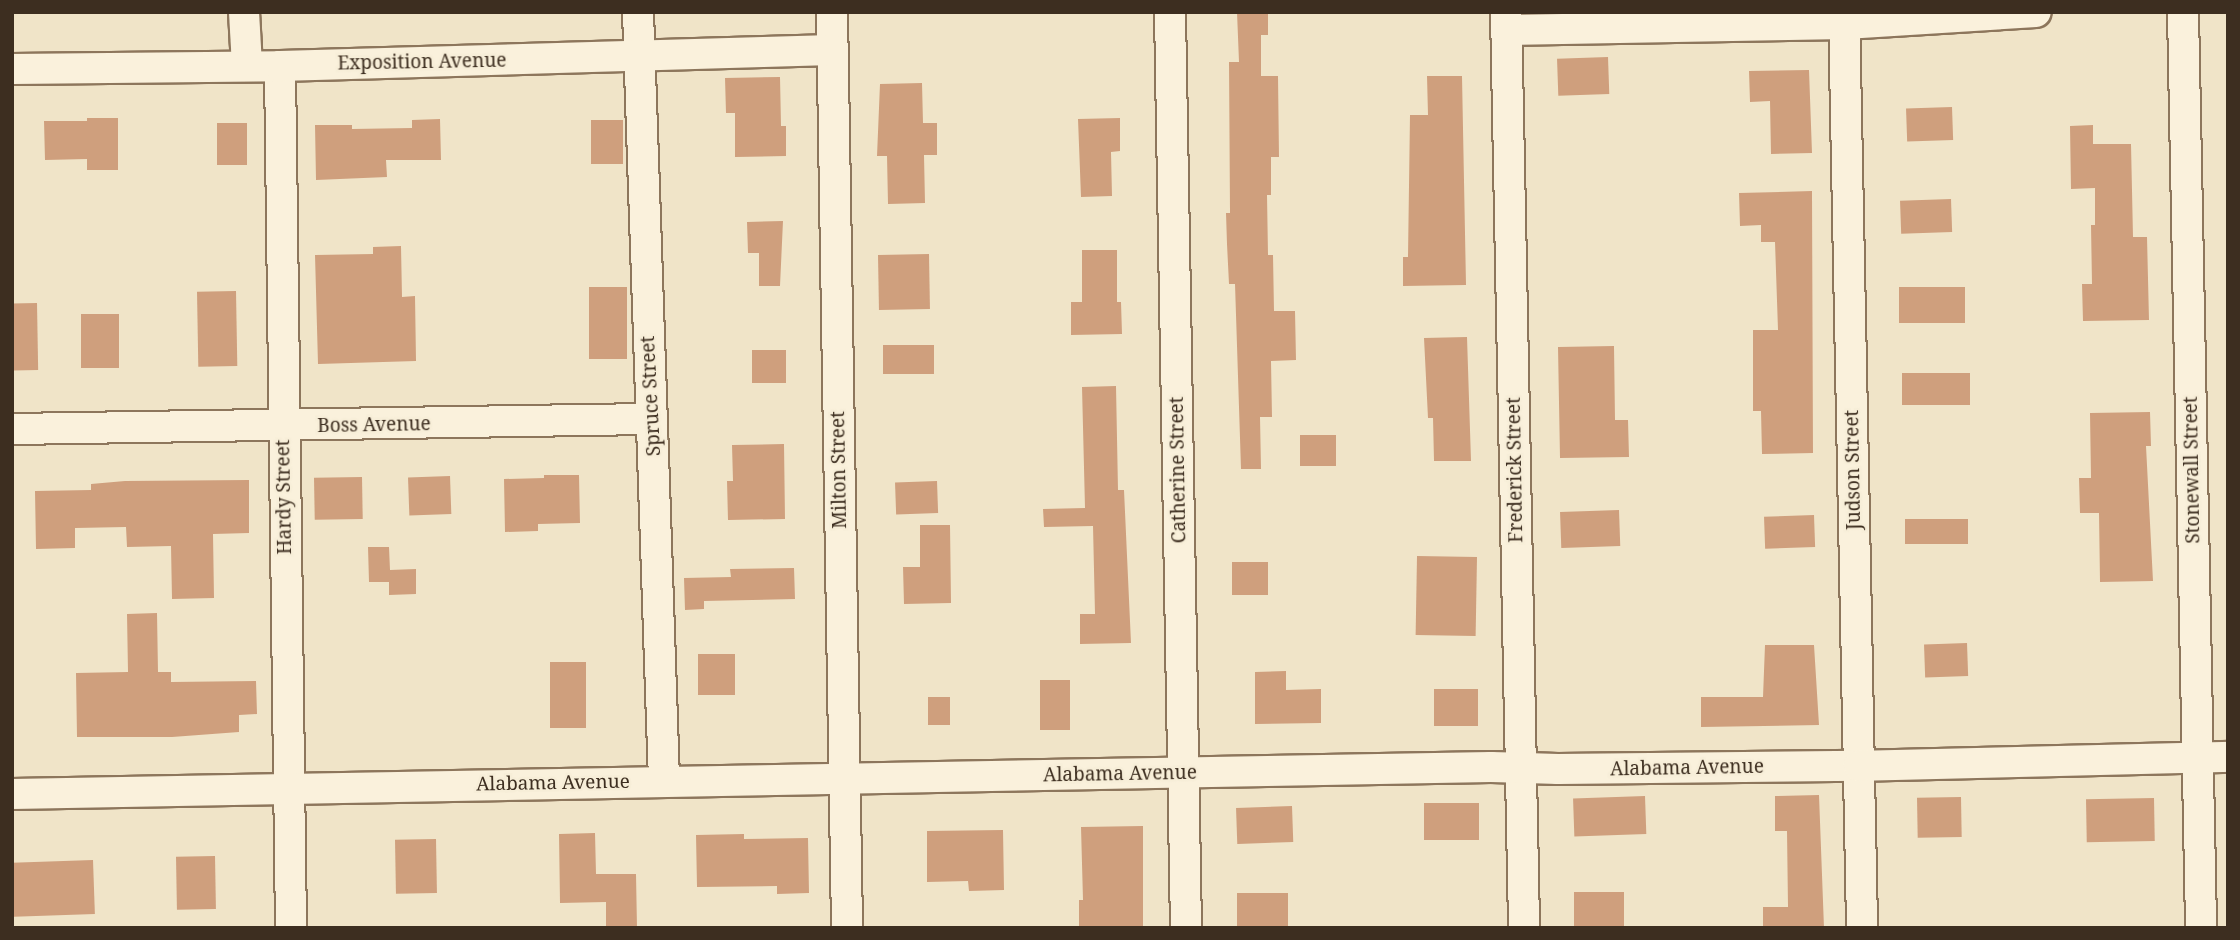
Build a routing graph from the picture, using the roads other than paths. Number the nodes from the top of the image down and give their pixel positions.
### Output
1 (244, 12) edge
2 (638, 12) edge
3 (832, 12) edge
4 (1170, 12) edge
5 (2036, 12) edge
6 (2183, 12) edge
7 (1845, 18) edge
8 (1506, 21) edge
9 (832, 50) junction
10 (637, 57) junction
11 (247, 66) junction
12 (281, 66) junction
13 (12, 69) edge
14 (652, 419) junction
15 (284, 426) junction
16 (12, 429) edge
17 (2198, 757) junction
18 (2228, 757) edge
19 (1859, 766) junction
20 (1521, 768) junction
21 (1183, 772) junction
22 (844, 779) junction
23 (664, 780) junction
24 (288, 788) junction
25 (12, 794) edge
26 (291, 928) edge
27 (847, 928) edge
28 (1186, 928) edge
29 (1524, 928) edge
30 (1863, 928) edge
31 (2201, 928) edge

1 - 11 street
2 - 10 street, Spruce Street
3 - 9 street, Milton Street
4 - 21 street, Catherine Street
5 - 7 street
6 - 17 street, Stonewall Street
7 - 8 street
7 - 19 street, Judson Street
8 - 20 street, Frederick Street
9 - 10 street, Exposition Avenue
9 - 22 street, Milton Street
10 - 12 street, Exposition Avenue
10 - 14 street, Spruce Street
11 - 12 street, Exposition Avenue
11 - 13 street, Exposition Avenue
12 - 15 street, Hardy Street
14 - 15 street, Boss Avenue
14 - 23 street, Spruce Street
15 - 16 street, Boss Avenue
15 - 24 street, Hardy Street
17 - 18 street, Alabama Avenue
17 - 19 street, Alabama Avenue
17 - 31 street, Stonewall Street
19 - 20 street, Alabama Avenue
19 - 30 street, Judson Street
20 - 21 street, Alabama Avenue
20 - 29 street, Frederick Street
21 - 22 street, Alabama Avenue
21 - 28 street, Catherine Street
22 - 23 street, Alabama Avenue
22 - 27 street, Milton Street
23 - 24 street, Alabama Avenue
24 - 25 street, Alabama Avenue
24 - 26 street, Hardy Street

